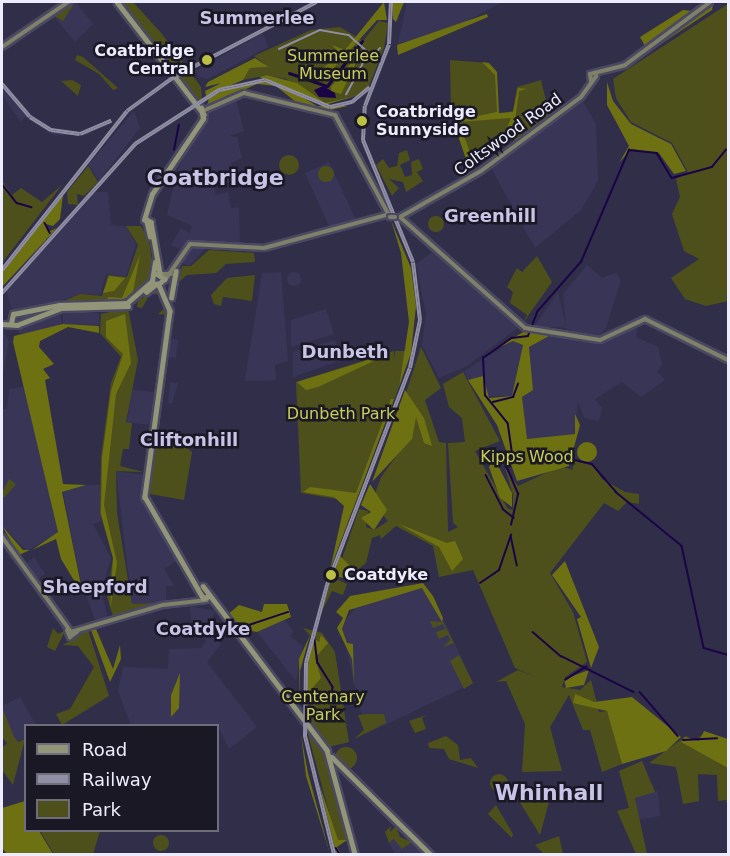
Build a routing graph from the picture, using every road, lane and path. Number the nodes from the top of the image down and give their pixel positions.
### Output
1 (68, 2) edge
2 (117, 2) edge
3 (710, 2) edge
4 (2, 47) edge
5 (202, 111) junction
6 (393, 217) junction
7 (156, 262) junction
8 (175, 271) junction
9 (160, 279) junction
10 (171, 298) junction
11 (16, 314) junction
12 (10, 320) junction
13 (2, 322) edge
14 (20, 322) junction
15 (167, 341) junction
16 (729, 360) edge
17 (2, 537) edge
18 (207, 597) junction
19 (327, 750) junction
20 (336, 769) junction
21 (342, 769) junction
22 (355, 855) edge
23 (430, 855) edge

1 - 4 main road
2 - 5 main road
3 - 6 main road, Coltswood Road
5 - 6 main road
5 - 7 main road
6 - 8 main road, Coltswood Road
6 - 16 main road
7 - 9 main road
7 - 9 main road
8 - 9 main road
8 - 10 main road
9 - 10 main road
9 - 11 main road
9 - 14 main road
9 - 15 main road
10 - 15 main road
11 - 12 main road
11 - 14 main road
12 - 13 main road
12 - 14 main road
15 - 18 main road
17 - 18 main road
18 - 19 main road
19 - 20 main road
19 - 21 main road
20 - 21 main road
20 - 22 main road
21 - 23 main road

